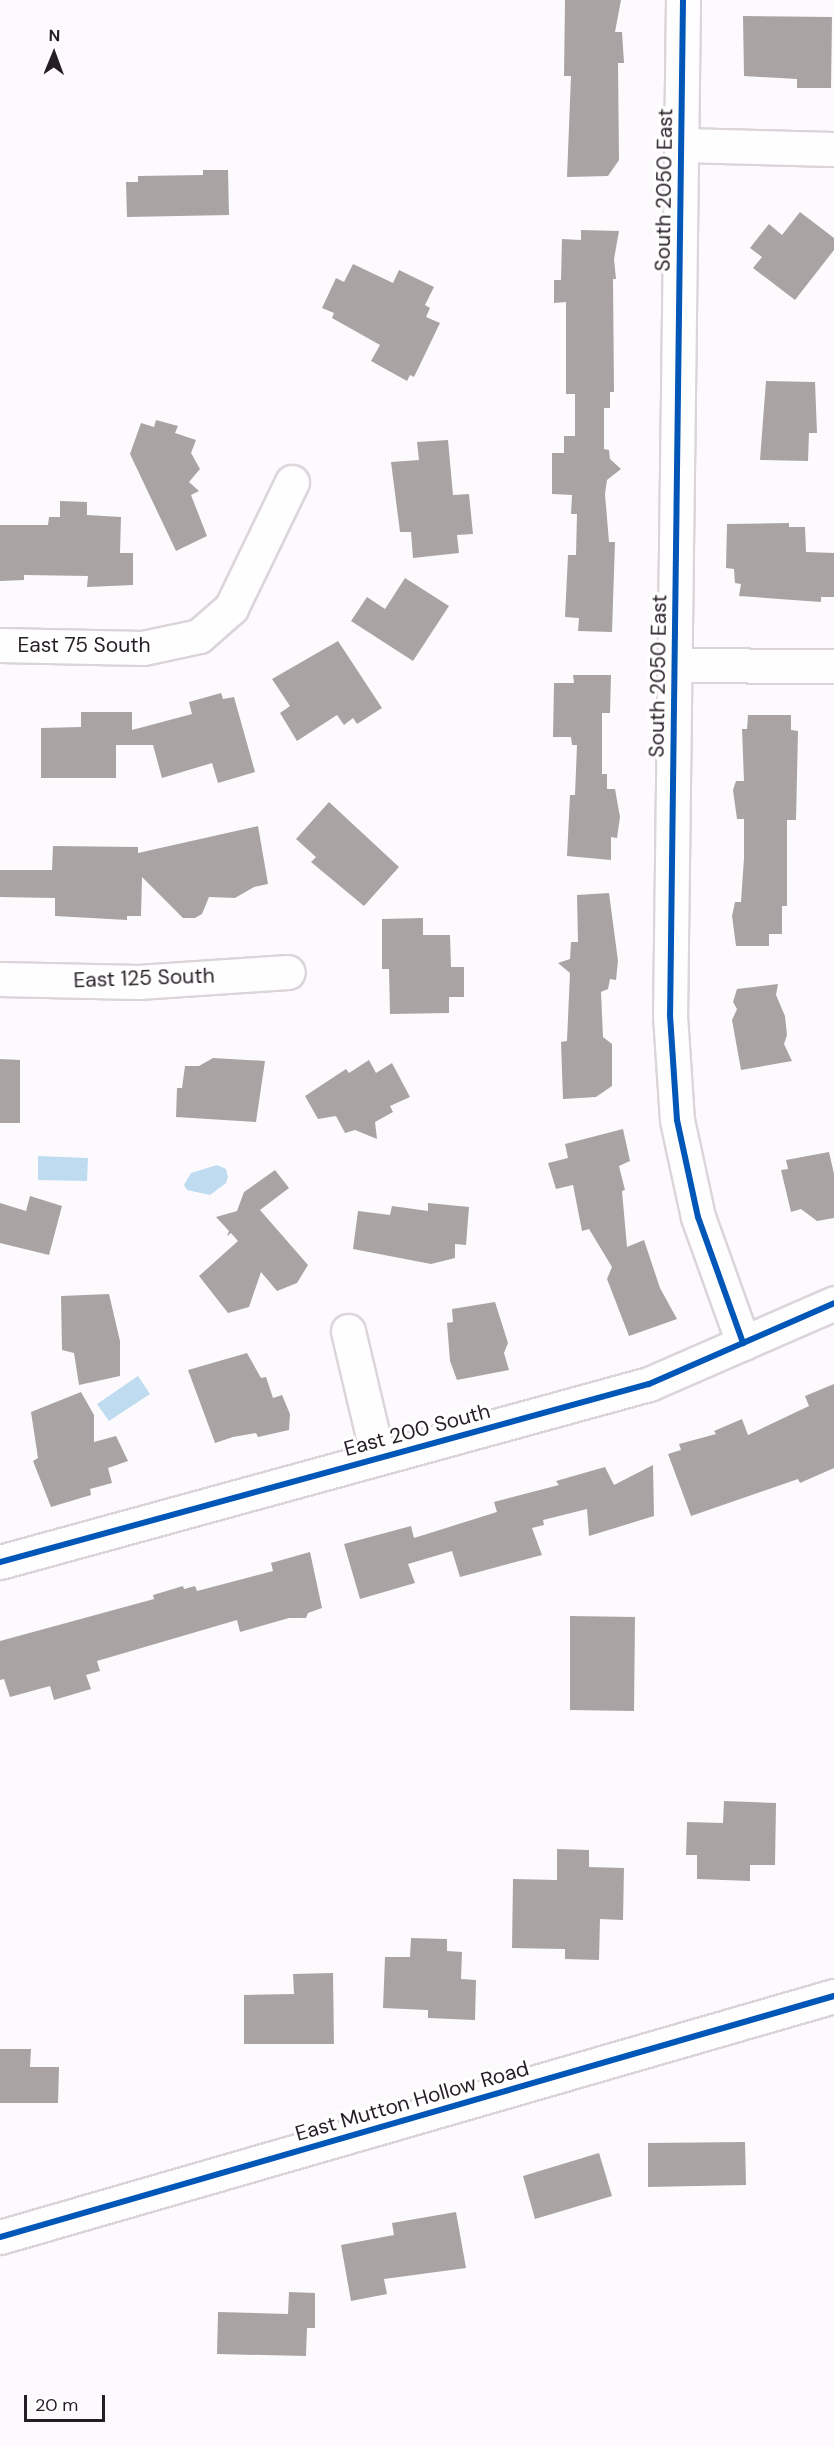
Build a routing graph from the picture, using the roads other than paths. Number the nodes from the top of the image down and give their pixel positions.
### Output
1 (683, 0) edge
2 (681, 145) junction
3 (834, 149) edge
4 (292, 482) dead end
5 (0, 645) edge
6 (675, 665) junction
7 (834, 666) edge
8 (288, 972) dead end
9 (0, 979) edge
10 (834, 1303) edge
11 (348, 1332) dead end
12 (743, 1343) junction
13 (378, 1458) junction
14 (0, 1562) edge
15 (834, 1996) edge
16 (0, 2237) edge

1 - 2 street, South 2050 East
2 - 3 street
2 - 6 street, South 2050 East
4 - 5 street, East 75 South
6 - 7 street
6 - 12 street, South 2050 East
8 - 9 street, East 125 South
10 - 12 street, East 200 South
11 - 13 street
12 - 13 street, East 200 South
13 - 14 street, East 200 South
15 - 16 street, East Mutton Hollow Road

